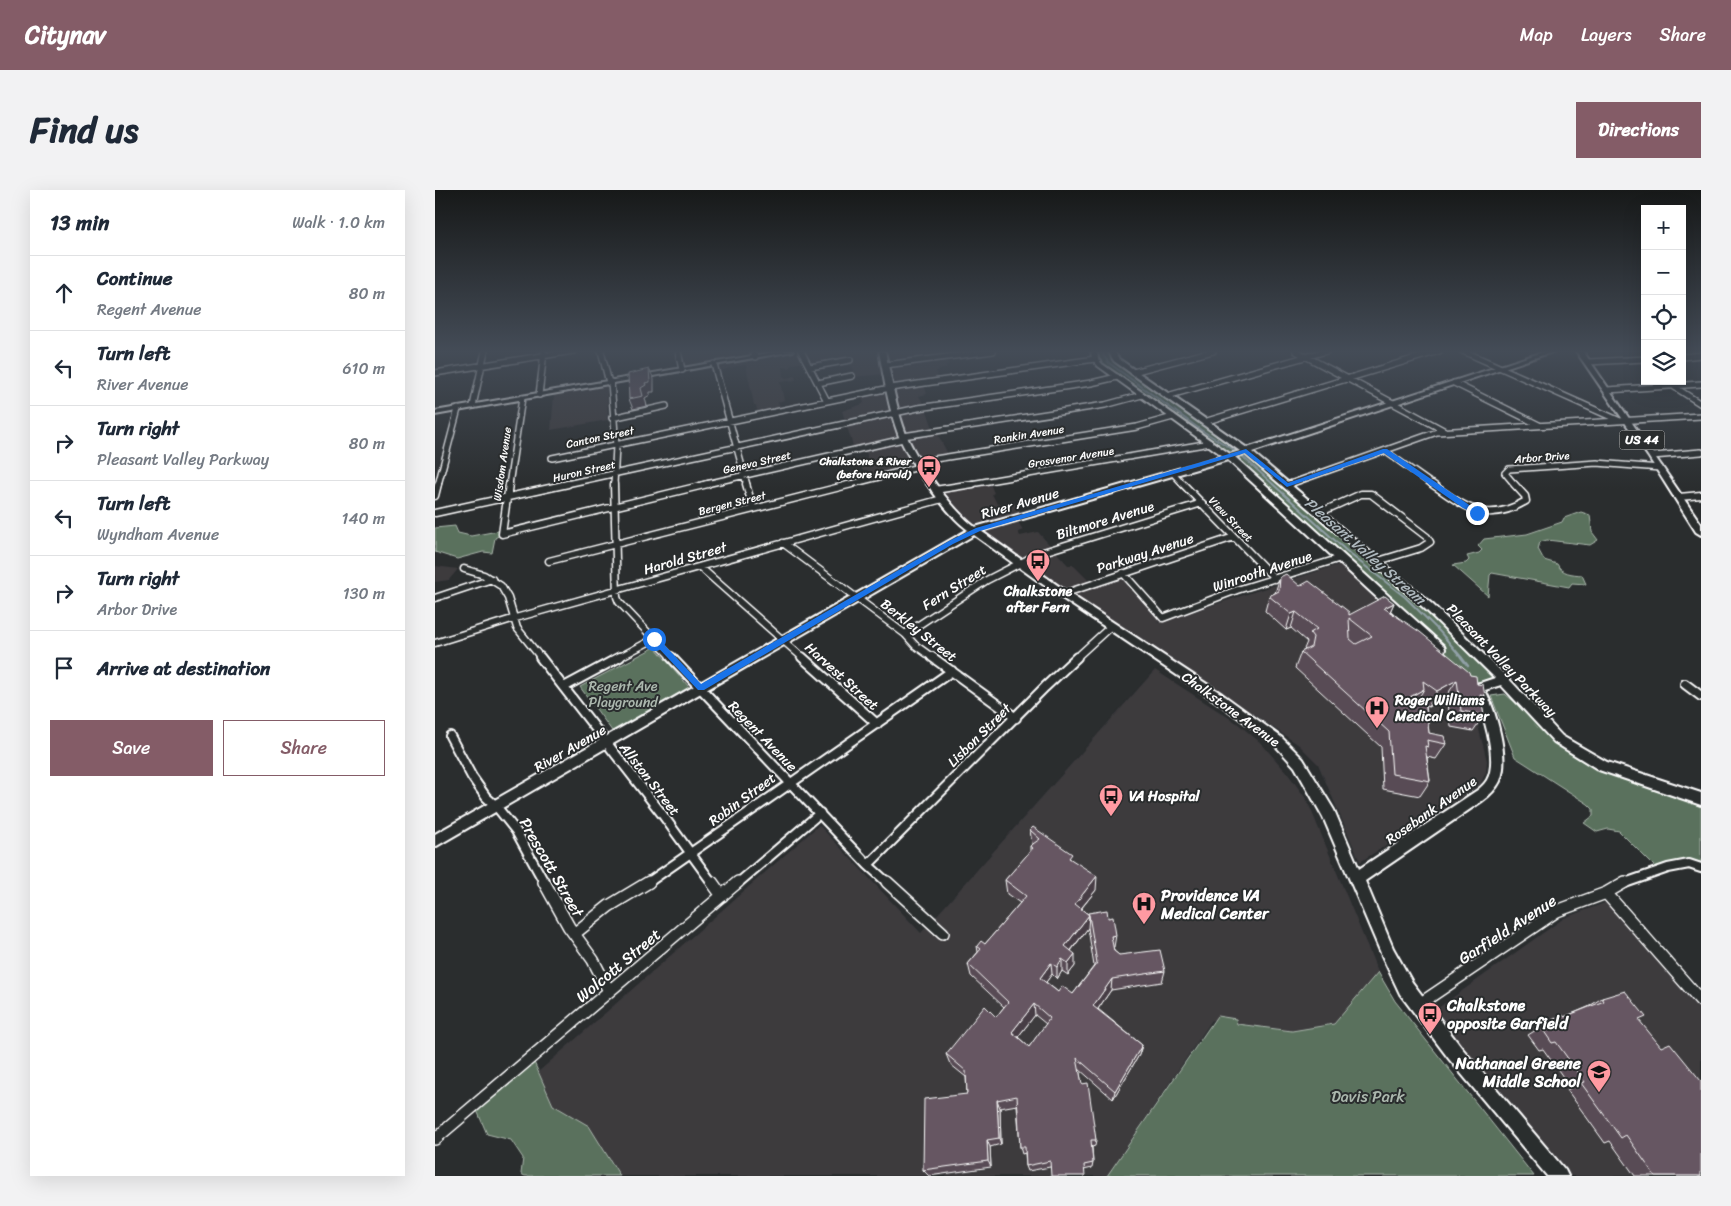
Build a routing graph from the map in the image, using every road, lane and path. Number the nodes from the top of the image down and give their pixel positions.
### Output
1 (475, 397) edge
2 (528, 397) edge
3 (611, 397) edge
4 (723, 397) edge
5 (825, 397) edge
6 (846, 397) edge
7 (893, 397) edge
8 (997, 397) edge
9 (1135, 397) edge
10 (1145, 397) edge
11 (1168, 397) edge
12 (1285, 397) edge
13 (1382, 397) edge
14 (1411, 397) edge
15 (1482, 397) edge
16 (1568, 397) edge
17 (1611, 397) edge
18 (1690, 397) edge
19 (522, 398) junction
20 (827, 401) junction
21 (1393, 403) junction
22 (1701, 404) edge
23 (473, 406) junction
24 (666, 406) dead end
25 (458, 409) junction
26 (897, 412) junction
27 (435, 413) edge
28 (1701, 416) edge
29 (1173, 417) junction
30 (613, 418) junction
31 (730, 421) junction
32 (1624, 421) junction
33 (1204, 422) junction
34 (1540, 426) junction
35 (1445, 431) junction
36 (903, 437) junction
37 (615, 444) junction
38 (1210, 444) junction
39 (736, 446) junction
40 (1246, 451) junction
41 (1385, 451) junction
42 (1701, 452) edge
43 (1653, 456) junction
44 (1229, 457) junction
45 (552, 458) dead end
46 (918, 465) junction
47 (1660, 468) junction
48 (1173, 473) junction
49 (614, 474) junction
50 (744, 475) junction
51 (1287, 485) junction
52 (935, 490) junction
53 (1701, 495) edge
54 (435, 496) edge
55 (1679, 497) junction
56 (507, 498) junction
57 (941, 499) junction
58 (1201, 503) junction
59 (615, 506) junction
60 (753, 508) junction
61 (435, 513) edge
62 (1319, 513) junction
63 (974, 532) junction
64 (1701, 532) edge
65 (502, 534) joint
66 (1234, 536) junction
67 (783, 543) junction
68 (616, 544) junction
69 (1341, 558) junction
70 (549, 561) dead end
71 (1017, 562) junction
72 (1375, 562) junction
73 (700, 567) junction
74 (464, 568) dead end
75 (1123, 573) junction
76 (492, 579) junction
77 (1275, 579) junction
78 (617, 590) junction
79 (1063, 594) junction
80 (435, 598) edge
81 (856, 598) junction
82 (512, 619) junction
83 (1111, 626) junction
84 (905, 634) junction
85 (654, 639) junction
86 (784, 640) junction
87 (435, 643) edge
88 (1446, 655) edge
89 (952, 672) junction
90 (1503, 680) junction
91 (1685, 684) dead end
92 (564, 687) junction
93 (701, 688) junction
94 (1701, 696) edge
95 (1016, 718) junction
96 (877, 724) junction
97 (450, 736) dead end
98 (605, 743) junction
99 (790, 782) junction
100 (1701, 798) edge
101 (496, 806) junction
102 (820, 813) junction
103 (435, 841) edge
104 (689, 852) junction
105 (868, 865) junction
106 (1701, 868) edge
107 (1356, 879) junction
108 (1606, 893) junction
109 (722, 896) junction
110 (943, 933) dead end
111 (574, 934) junction
112 (609, 991) junction
113 (1701, 1001) edge
114 (1418, 1005) junction
115 (435, 1139) edge
116 (1559, 1176) edge

1 - 23 street
2 - 19 street
3 - 30 street, Regent Avenue
4 - 31 street
5 - 20 street
6 - 20 street, Canton Street
7 - 26 street, Chalkstone Avenue
8 - 26 street, Huron Street
9 - 36 street, Geneva Street
10 - 29 street
11 - 33 street, Pleasant Valley Parkway
12 - 33 street
13 - 21 street
14 - 21 street, River Avenue
15 - 34 street
16 - 32 street
17 - 32 main road, US 44
18 - 22 street
19 - 23 street
19 - 56 street, Wisdom Avenue
20 - 31 street, Canton Street
21 - 35 street
21 - 40 street, River Avenue
23 - 25 street
24 - 30 street
25 - 27 street
25 - 54 street
26 - 36 street, Chalkstone Avenue
26 - 39 street, Huron Street
28 - 32 street
29 - 38 street
29 - 46 street, Rankin Avenue
30 - 37 street, Regent Avenue
31 - 37 street, Canton Street
31 - 39 street
32 - 34 street
32 - 43 main road, US 44
33 - 40 street, Pleasant Valley Parkway
34 - 35 street
35 - 41 street
36 - 46 street, Chalkstone Avenue
36 - 50 street, Geneva Street
37 - 45 street, Canton Street
37 - 49 street, Regent Avenue
38 - 44 street
38 - 52 street, Grosvenor Avenue
39 - 49 street, Huron Street
39 - 50 street
40 - 44 street, River Avenue
40 - 51 street, Pleasant Valley Parkway
41 - 47 street, Arbor Drive
41 - 51 street
42 - 43 street
43 - 47 main road, US 44
44 - 48 street, River Avenue
44 - 69 street
46 - 52 street, Chalkstone Avenue
46 - 60 street, Bergen Street
47 - 55 main road, US 44
48 - 58 street, View Street
48 - 63 street, River Avenue
49 - 56 street, Huron Street
49 - 59 street, Regent Avenue
50 - 59 street, Geneva Street
50 - 60 street
51 - 62 street, Pleasant Valley Parkway
52 - 57 street, Chalkstone Avenue
53 - 55 street
55 - 64 main road, US 44
56 - 61 street, Huron Street
56 - 65 street, Wisdom Avenue
57 - 63 street, Chalkstone Avenue
57 - 67 street, Harold Street
58 - 66 street, View Street
58 - 71 street, Biltmore Avenue
59 - 65 street, Geneva Street
59 - 68 street, Regent Avenue
60 - 68 street, Bergen Street
62 - 72 street, Pleasant Valley Parkway
62 - 72 street
63 - 71 street, Chalkstone Avenue
63 - 81 street, River Avenue
66 - 75 street, Parkway Avenue
66 - 77 street, View Street
67 - 73 street, Harold Street
67 - 81 street, Berkley Street
68 - 70 street, Bergen Street
68 - 78 street, Regent Avenue
69 - 77 street, Winrooth Avenue
69 - 88 street
71 - 79 street, Chalkstone Avenue
71 - 84 street, Fern Street
72 - 90 street, Pleasant Valley Parkway
73 - 78 street, Harold Street
73 - 86 street, Harvest Street
74 - 76 street
75 - 77 street, Winrooth Avenue
75 - 79 street, Parkway Avenue
76 - 80 street
76 - 82 street, Allston Street
78 - 82 street, Harold Street
78 - 85 street, Regent Avenue
79 - 83 street, Chalkstone Avenue
81 - 84 street, Berkley Street
81 - 86 street, River Avenue
82 - 87 street, Harold Street
82 - 92 street, Allston Street
83 - 95 street, Lisbon Street
83 - 107 street, Chalkstone Avenue
84 - 89 street, Berkley Street
85 - 92 street
85 - 93 street, Regent Avenue
86 - 93 street, River Avenue
86 - 96 street, Harvest Street
89 - 95 street, Berkley Street
89 - 96 street, Robin Street
90 - 100 street, Pleasant Valley Parkway
90 - 107 street, Rosebank Avenue
91 - 94 street
92 - 98 street, Allston Street
93 - 98 street, River Avenue
93 - 99 street, Regent Avenue
95 - 105 street, Lisbon Street
96 - 99 street, Robin Street
97 - 101 street, Prescott Street
98 - 101 street, River Avenue
98 - 104 street, Allston Street
99 - 102 street, Regent Avenue
99 - 104 street, Robin Street
101 - 103 street, River Avenue
101 - 111 street, Prescott Street
102 - 105 street, Regent Avenue
102 - 109 street, Wolcott Street
104 - 109 street, Allston Street
104 - 111 street, Robin Street
105 - 110 street, Regent Avenue
106 - 108 street, Garfield Avenue
107 - 114 street, Chalkstone Avenue
108 - 113 street
108 - 114 street, Garfield Avenue
109 - 112 street, Wolcott Street
111 - 112 street, Prescott Street
112 - 115 street, Wolcott Street
114 - 116 street, Chalkstone Avenue

